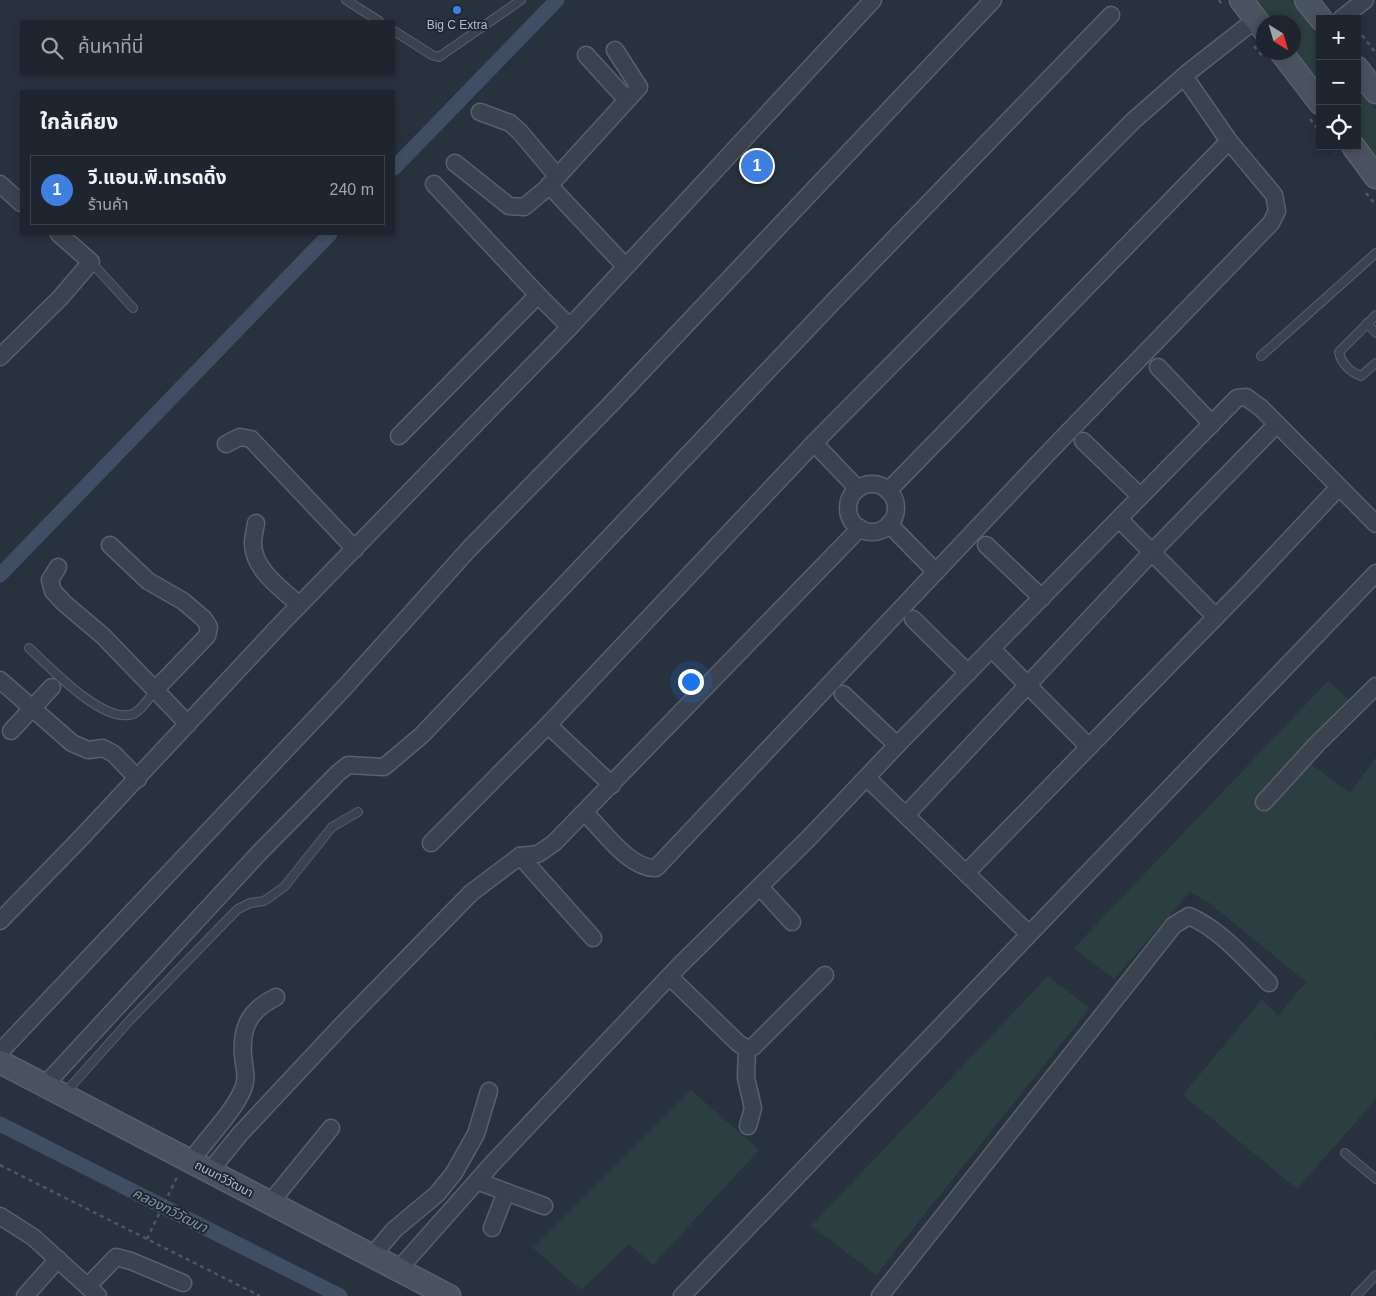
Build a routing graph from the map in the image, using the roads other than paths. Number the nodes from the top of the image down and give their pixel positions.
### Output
1 (346, 0) edge
2 (521, 0) edge
3 (873, 0) edge
4 (993, 0) edge
5 (1240, 0) edge
6 (1306, 0) edge
7 (1365, 0) edge
8 (1111, 15) dead end
9 (1318, 15) edge
10 (1346, 15) edge
11 (377, 20) edge
12 (1256, 21) edge
13 (1256, 27) edge
14 (395, 32) edge
15 (615, 50) dead end
16 (586, 55) dead end
17 (1287, 60) edge
18 (1184, 76) junction
19 (1316, 99) edge
20 (627, 100) junction
21 (480, 112) dead end
22 (1229, 142) junction
23 (1356, 150) edge
24 (455, 163) dead end
25 (1376, 177) edge
26 (553, 181) junction
27 (0, 184) edge
28 (434, 184) dead end
29 (20, 202) edge
30 (60, 235) edge
31 (1376, 253) edge
32 (90, 262) junction
33 (625, 266) junction
34 (538, 294) junction
35 (133, 308) dead end
36 (1376, 315) edge
37 (1368, 323) junction
38 (570, 327) junction
39 (1376, 333) edge
40 (1261, 356) dead end
41 (0, 357) edge
42 (1376, 363) edge
43 (1158, 366) dead end
44 (1212, 424) junction
45 (1277, 424) junction
46 (399, 436) dead end
47 (1084, 441) dead end
48 (814, 443) junction
49 (226, 444) dead end
50 (1339, 487) junction
51 (858, 489) junction
52 (888, 491) junction
53 (1140, 496) junction
54 (1119, 519) junction
55 (256, 523) dead end
56 (889, 524) junction
57 (1376, 524) edge
58 (860, 528) junction
59 (110, 545) dead end
60 (986, 545) dead end
61 (355, 549) junction
62 (1153, 551) junction
63 (58, 567) dead end
64 (936, 572) junction
65 (1376, 573) edge
66 (1042, 598) junction
67 (299, 605) junction
68 (1216, 617) junction
69 (913, 619) dead end
70 (29, 648) dead end
71 (992, 649) junction
72 (968, 673) junction
73 (0, 680) edge
74 (1026, 685) junction
75 (1376, 686) edge
76 (52, 687) dead end
77 (156, 689) junction
78 (843, 694) dead end
79 (33, 708) junction
80 (188, 724) junction
81 (548, 725) junction
82 (10, 731) dead end
83 (897, 745) junction
84 (1088, 746) junction
85 (866, 778) junction
86 (138, 779) junction
87 (612, 785) junction
88 (1264, 802) dead end
89 (358, 812) dead end
90 (585, 814) junction
91 (906, 815) junction
92 (431, 843) dead end
93 (520, 856) junction
94 (966, 872) junction
95 (760, 887) junction
96 (0, 921) edge
97 (792, 922) dead end
98 (1028, 934) junction
99 (593, 938) dead end
100 (825, 975) dead end
101 (670, 977) junction
102 (1269, 982) dead end
103 (276, 998) dead end
104 (747, 1049) junction
105 (0, 1052) edge
106 (0, 1062) edge
107 (54, 1090) junction
108 (489, 1091) dead end
109 (748, 1126) dead end
110 (331, 1128) dead end
111 (1345, 1153) dead end
112 (193, 1170) junction
113 (1376, 1179) edge
114 (477, 1181) junction
115 (506, 1192) junction
116 (270, 1203) junction
117 (544, 1206) dead end
118 (0, 1216) edge
119 (492, 1228) dead end
120 (372, 1256) junction
121 (58, 1259) junction
122 (398, 1270) junction
123 (1376, 1276) edge
124 (183, 1283) dead end
125 (93, 1291) edge
126 (25, 1296) edge
127 (448, 1296) edge
128 (682, 1296) edge
129 (880, 1296) edge
130 (1356, 1296) edge

1 - 11 lane
2 - 14 lane
3 - 33 street
4 - 105 street
5 - 12 main road
6 - 9 main road
7 - 10 street
8 - 107 street
13 - 18 street
15 - 20 street
16 - 20 street
17 - 19 main road
18 - 22 street
18 - 48 street
20 - 26 street
21 - 26 street
22 - 52 street
22 - 64 street
23 - 25 main road
24 - 26 street
26 - 33 street
27 - 29 street
28 - 34 street
30 - 32 street
31 - 40 lane
32 - 35 lane
32 - 41 street
33 - 38 street
34 - 38 street
34 - 46 street
36 - 37 lane
37 - 39 lane
37 - 42 lane
38 - 61 street
43 - 44 street
44 - 45 street
44 - 53 street
45 - 50 street
45 - 62 street
47 - 53 street
48 - 51 street
48 - 81 street
49 - 61 street
50 - 57 street
50 - 68 street
51 - 52 street
51 - 58 street
52 - 56 street
53 - 54 street
54 - 62 street
54 - 66 street
55 - 67 street
56 - 58 street
56 - 64 street
58 - 87 street
59 - 77 street
60 - 66 street
61 - 67 street
62 - 68 street
62 - 74 street
63 - 77 street
64 - 90 street
65 - 98 street
66 - 71 street
67 - 80 street
68 - 84 street
69 - 72 street
70 - 77 lane
71 - 72 street
71 - 74 street
72 - 83 street
73 - 79 street
74 - 84 street
74 - 91 street
75 - 88 street
76 - 79 street
77 - 80 street
78 - 83 street
79 - 82 street
79 - 86 street
80 - 86 street
81 - 87 street
81 - 92 street
83 - 85 street
84 - 94 street
85 - 91 street
85 - 95 street
86 - 96 street
87 - 90 street
89 - 107 lane
90 - 93 street
91 - 94 street
93 - 99 street
93 - 112 street
94 - 98 street
95 - 97 street
95 - 101 street
98 - 128 street
100 - 104 street
101 - 104 street
101 - 114 street
102 - 129 street
103 - 112 street
104 - 109 street
106 - 107 main road, ถนนทวีวัฒนา
107 - 112 main road, ถนนทวีวัฒนา
108 - 120 street
110 - 116 street
111 - 113 lane
112 - 116 main road, ถนนทวีวัฒนา
114 - 115 street
114 - 122 street
115 - 117 street
115 - 119 street
116 - 120 main road, ถนนทวีวัฒนา
118 - 121 street
120 - 122 main road, ถนนทวีวัฒนา
121 - 125 street
121 - 126 street
122 - 127 main road, ถนนทวีวัฒนา
123 - 130 lane
124 - 125 street

